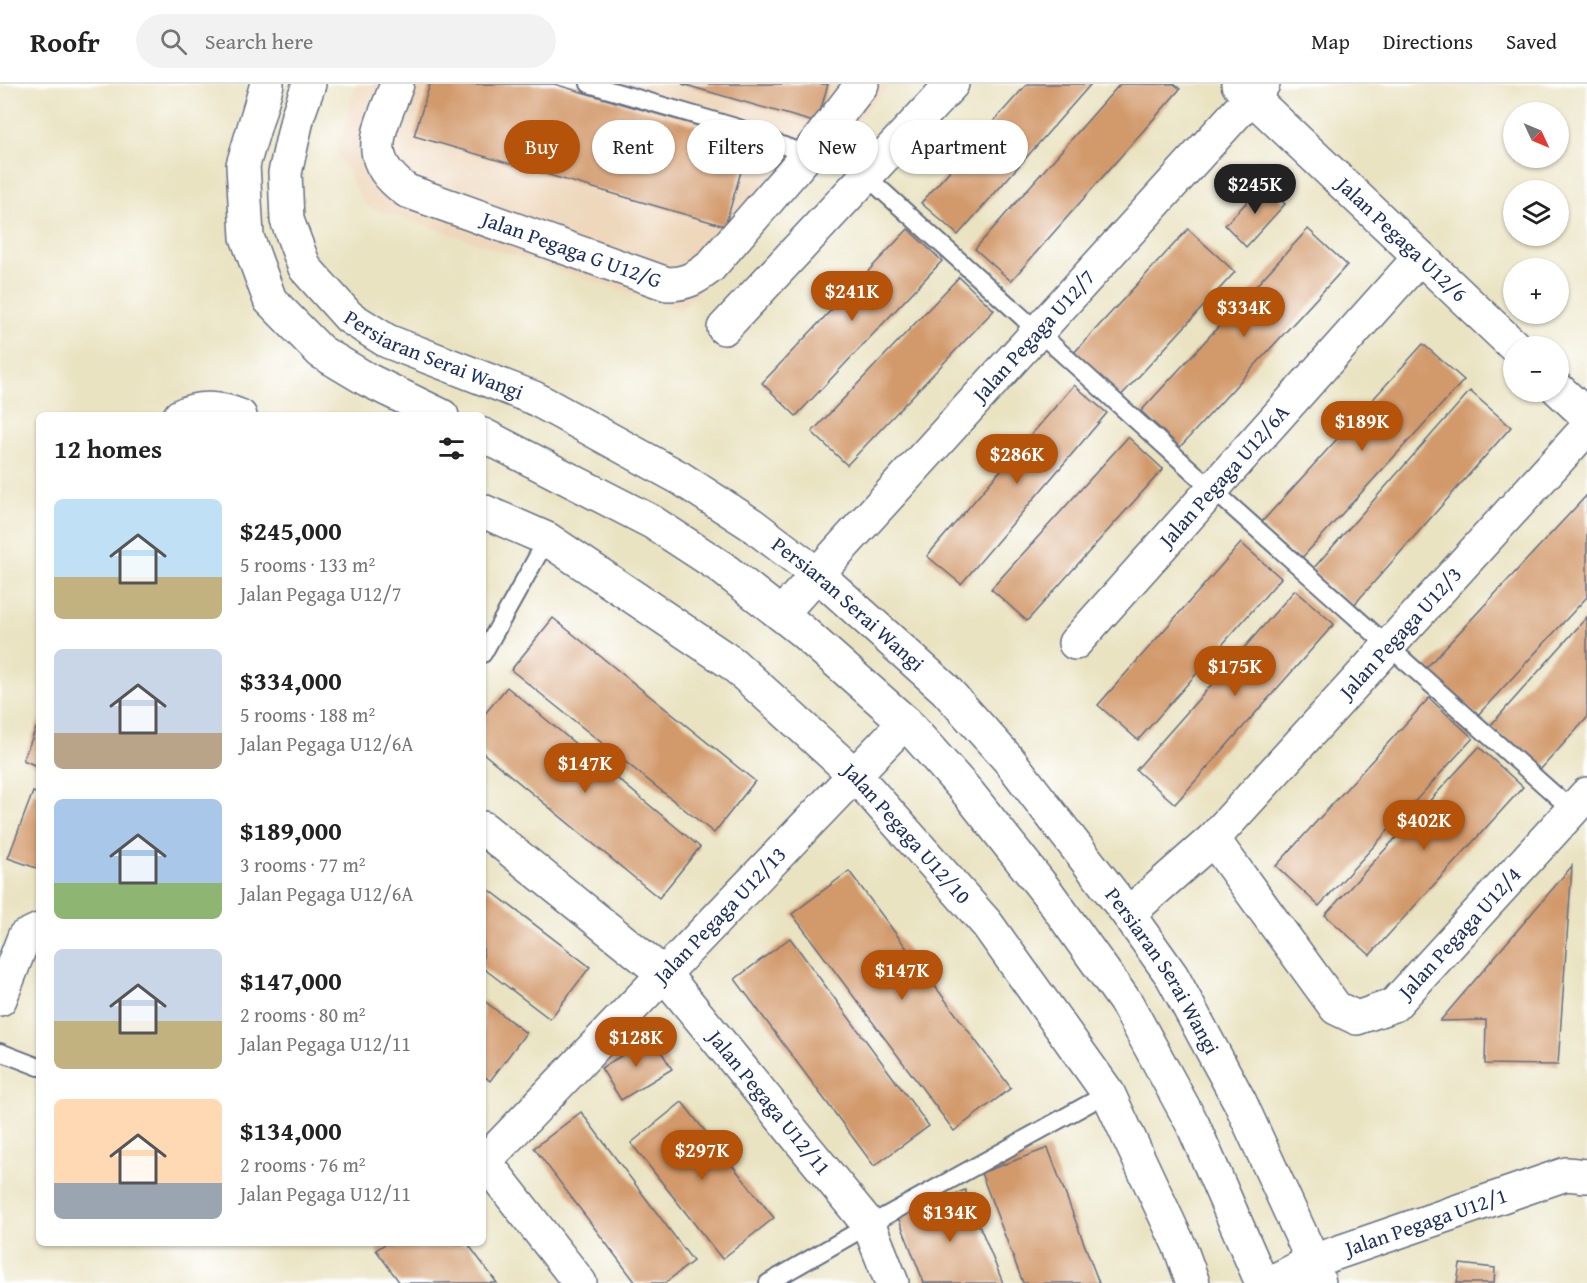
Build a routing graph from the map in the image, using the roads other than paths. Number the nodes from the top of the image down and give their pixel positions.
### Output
1 (267, 84) edge
2 (309, 84) edge
3 (397, 84) edge
4 (589, 84) edge
5 (862, 84) edge
6 (952, 84) edge
7 (1251, 88) edge
8 (834, 120) edge
9 (797, 151) edge
10 (797, 167) edge
11 (866, 176) junction
12 (1420, 257) junction
13 (724, 328) dead end
14 (1038, 332) junction
15 (1503, 336) edge
16 (1569, 399) edge
17 (195, 412) edge
18 (231, 412) edge
19 (434, 412) edge
20 (1587, 416) edge
21 (1587, 428) edge
22 (486, 437) edge
23 (1212, 489) junction
24 (486, 512) edge
25 (547, 539) junction
26 (817, 574) junction
27 (781, 614) junction
28 (1075, 643) dead end
29 (1388, 647) junction
30 (486, 649) edge
31 (905, 722) junction
32 (855, 775) junction
33 (1580, 802) edge
34 (486, 830) edge
35 (1213, 840) junction
36 (1128, 914) junction
37 (36, 931) edge
38 (664, 974) junction
39 (0, 999) edge
40 (0, 1052) edge
41 (36, 1066) edge
42 (1108, 1093) junction
43 (486, 1158) edge
44 (486, 1163) edge
45 (1587, 1176) edge
46 (869, 1225) junction
47 (1316, 1272) edge
48 (580, 1283) edge
49 (768, 1283) edge
50 (892, 1283) edge
51 (1193, 1283) edge
52 (1262, 1283) edge
53 (1270, 1283) edge

1 - 19 street
2 - 26 street, Persiaran Serai Wangi
3 - 10 street, Jalan Pegaga G U12/G
4 - 9 lane
5 - 8 street, Jalan Pegaga G U12/G
6 - 11 street
7 - 12 street, Jalan Pegaga U12/6
7 - 14 street, Jalan Pegaga U12/7
11 - 13 street
11 - 14 lane
12 - 15 street, Jalan Pegaga U12/6
12 - 23 street, Jalan Pegaga U12/6A
14 - 23 lane
14 - 26 street, Jalan Pegaga U12/7
16 - 20 street
17 - 18 street
21 - 29 street, Jalan Pegaga U12/3
22 - 27 street
23 - 28 street, Jalan Pegaga U12/6A
23 - 29 lane
24 - 25 street, Jalan Pegaga U12/10
25 - 30 lane
25 - 32 street, Jalan Pegaga U12/10
26 - 27 street, Jalan Pegaga U12/7
26 - 36 street, Persiaran Serai Wangi
27 - 31 street
29 - 33 lane
29 - 35 street, Jalan Pegaga U12/3
31 - 32 street, Jalan Pegaga U12/13
31 - 52 street
32 - 38 street, Jalan Pegaga U12/13
32 - 42 street, Jalan Pegaga U12/10
33 - 35 street, Jalan Pegaga U12/4
34 - 38 street, Jalan Pegaga U12/11
35 - 36 street, Jalan Pegaga U12/3
36 - 47 street, Persiaran Serai Wangi
37 - 39 street
38 - 43 street, Jalan Pegaga U12/13
38 - 46 street, Jalan Pegaga U12/11
40 - 41 lane
42 - 46 lane
42 - 51 street, Jalan Pegaga U12/10
44 - 48 street
45 - 47 street, Jalan Pegaga U12/1
46 - 49 lane
46 - 50 street, Jalan Pegaga U12/11
47 - 53 street, Jalan Pegaga U12/1

